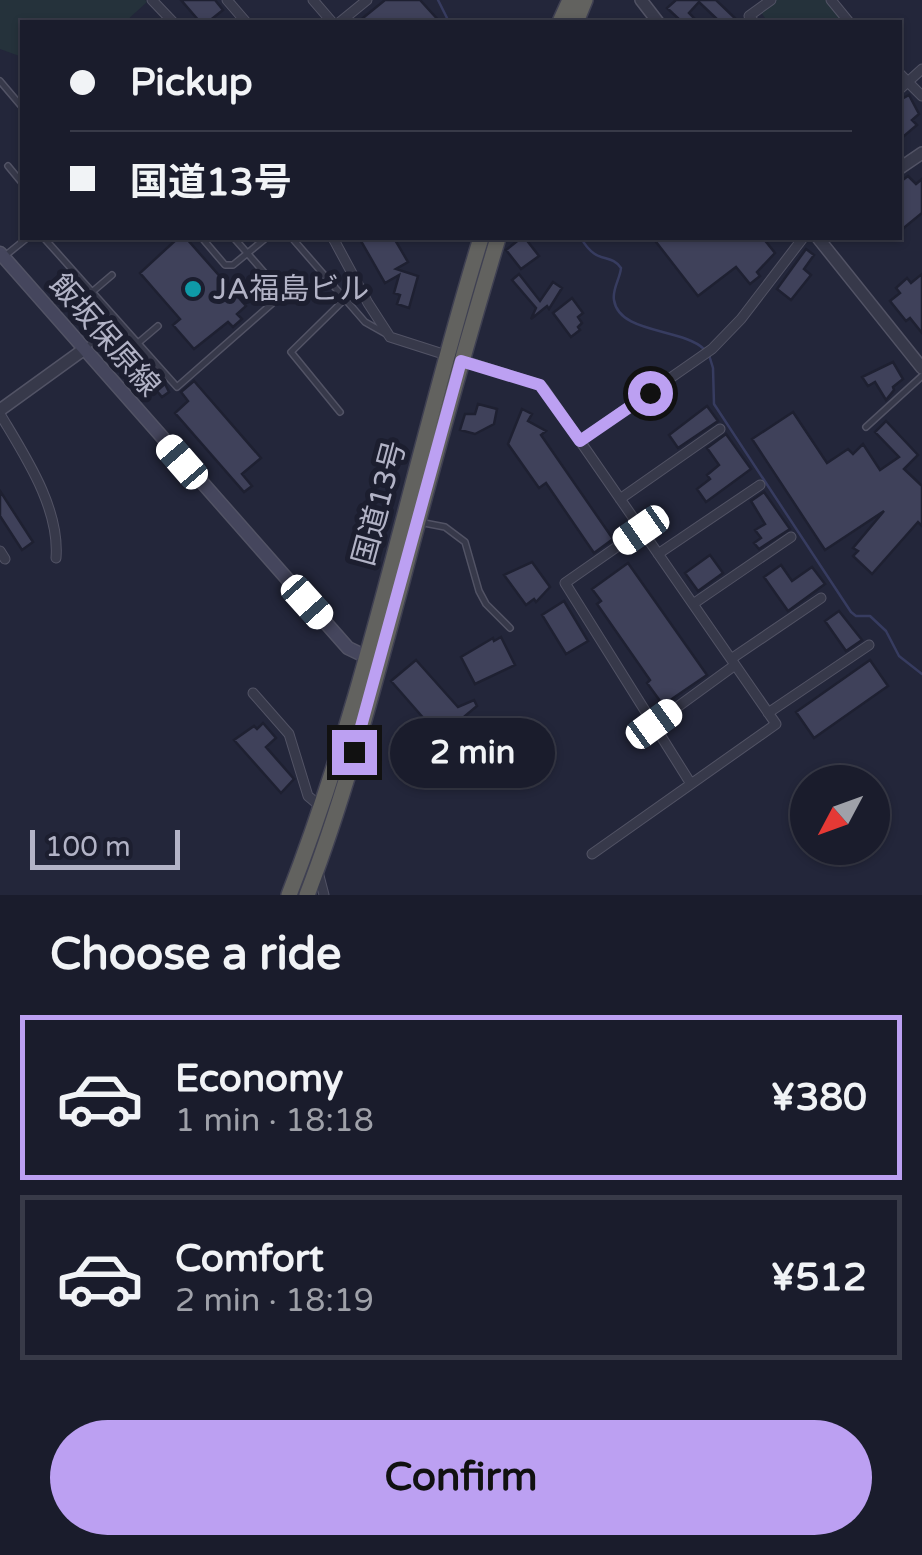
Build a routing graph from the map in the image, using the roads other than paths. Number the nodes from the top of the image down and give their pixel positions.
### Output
1 (152, 0) edge
2 (227, 0) edge
3 (313, 0) edge
4 (368, 0) edge
5 (641, 0) edge
6 (771, 0) edge
7 (831, 0) edge
8 (171, 20) edge
9 (244, 20) edge
10 (330, 20) edge
11 (343, 20) edge
12 (656, 20) edge
13 (752, 20) edge
14 (847, 20) edge
15 (922, 69) edge
16 (0, 81) edge
17 (902, 82) edge
18 (922, 96) edge
19 (20, 105) edge
20 (8, 166) dead end
21 (20, 180) edge
22 (24, 240) edge
23 (46, 240) edge
24 (204, 240) edge
25 (236, 240) edge
26 (263, 240) edge
27 (294, 240) edge
28 (334, 240) edge
29 (481, 240) edge
30 (497, 240) edge
31 (801, 240) edge
32 (820, 240) edge
33 (247, 253) junction
34 (2, 255) edge
35 (112, 275) dead end
36 (92, 292) junction
37 (345, 299) junction
38 (118, 322) junction
39 (158, 326) dead end
40 (390, 337) junction
41 (137, 343) junction
42 (83, 350) junction
43 (453, 358) junction
44 (922, 368) edge
45 (922, 376) edge
46 (0, 412) edge
47 (340, 412) dead end
48 (866, 427) dead end
49 (720, 429) dead end
50 (580, 441) junction
51 (760, 485) dead end
52 (620, 499) junction
53 (418, 522) junction
54 (641, 530) junction
55 (790, 537) dead end
56 (658, 554) junction
57 (56, 558) dead end
58 (821, 598) dead end
59 (693, 604) junction
60 (510, 628) dead end
61 (869, 644) dead end
62 (373, 660) junction
63 (733, 662) junction
64 (253, 693) dead end
65 (768, 713) junction
66 (654, 724) junction
67 (692, 784) junction
68 (321, 807) junction
69 (592, 854) dead end
70 (317, 869) junction
71 (289, 895) edge
72 (307, 895) edge
73 (324, 895) edge

1 - 8 street
2 - 9 street
3 - 10 street
4 - 11 street
5 - 12 street
6 - 13 street
7 - 14 street
15 - 17 street
16 - 19 lane
17 - 18 street
20 - 21 lane
22 - 34 lane
23 - 36 lane
24 - 33 lane
25 - 33 lane
26 - 33 lane
27 - 37 lane
28 - 40 street
29 - 43 highway, 国道13号
30 - 43 highway, 国道13号
31 - 50 street
32 - 44 street
33 - 41 lane
34 - 42 main road, 飯坂保原線
35 - 36 lane
36 - 38 lane
37 - 40 lane
37 - 47 lane
38 - 41 lane
38 - 42 lane
39 - 41 lane
40 - 43 street
42 - 46 street
42 - 62 main road, 飯坂保原線
43 - 50 street
43 - 53 highway, 国道13号
43 - 62 highway, 国道13号
45 - 48 lane
46 - 57 street
49 - 52 street
50 - 52 street
51 - 56 street
52 - 54 street
53 - 60 lane
53 - 62 highway, 国道13号
54 - 56 street
54 - 66 street
55 - 59 street
56 - 59 street
58 - 63 street
59 - 63 street
61 - 65 street
62 - 68 highway, 国道13号
62 - 70 highway, 国道13号
63 - 65 street
63 - 66 street
64 - 68 street
65 - 67 street
66 - 67 street
67 - 69 street
68 - 71 highway, 国道13号
70 - 72 highway, 国道13号
70 - 73 street

